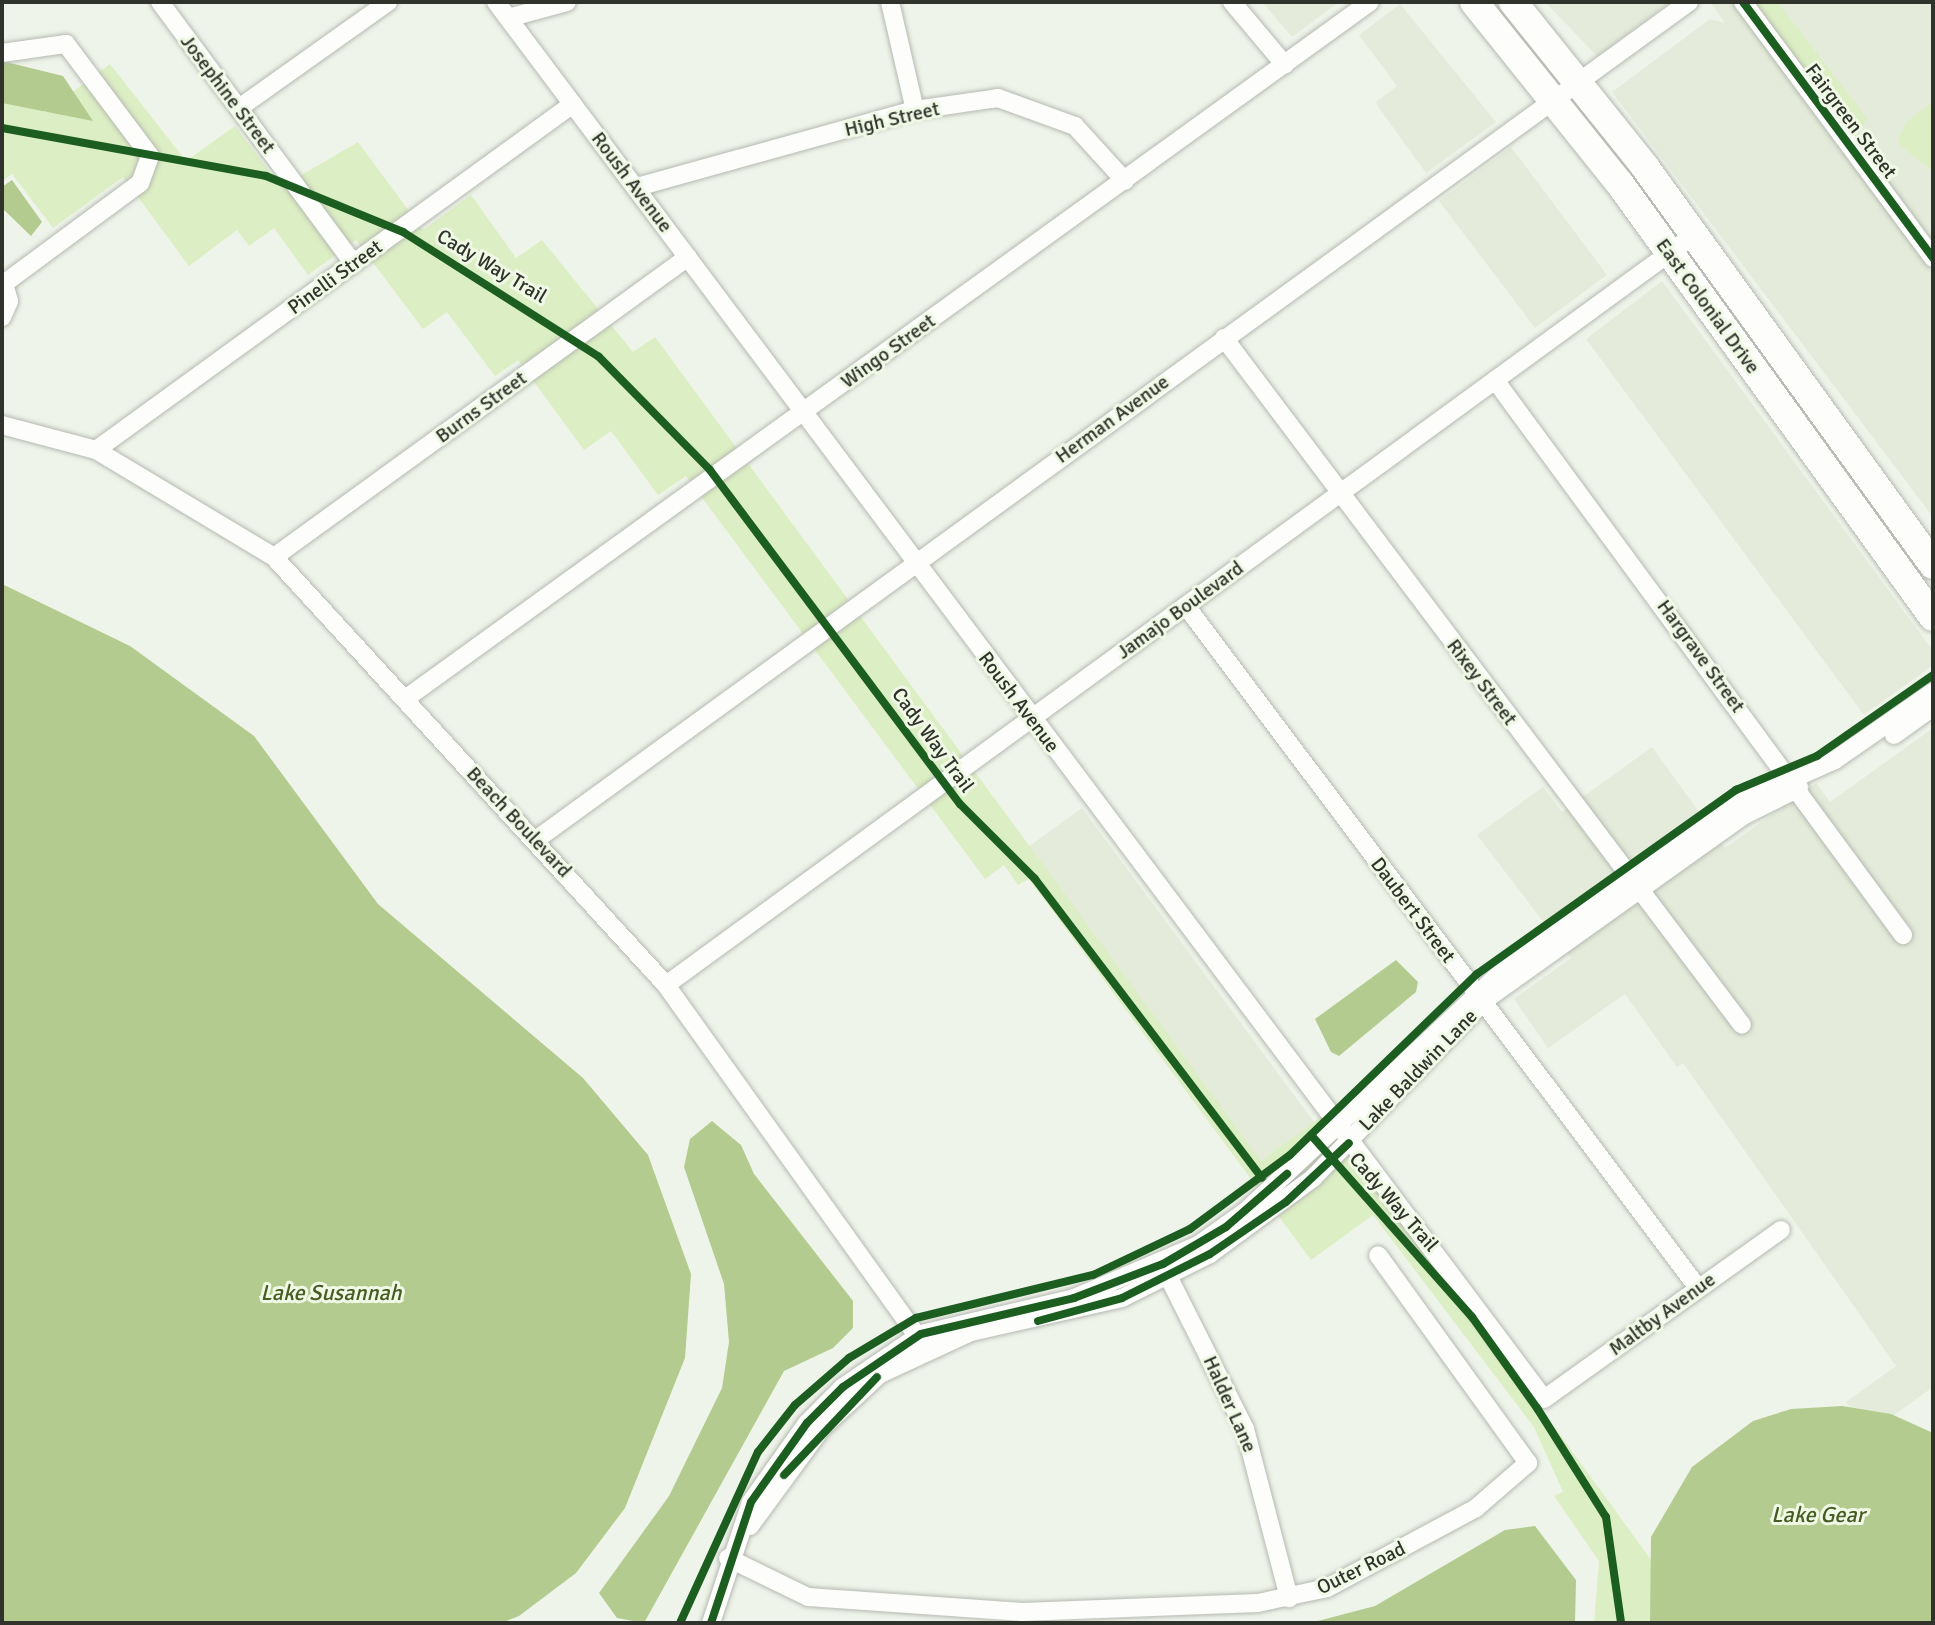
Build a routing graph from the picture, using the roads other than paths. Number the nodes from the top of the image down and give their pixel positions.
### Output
1 (160, 2) edge
2 (388, 2) edge
3 (496, 2) edge
4 (567, 2) edge
5 (890, 2) edge
6 (1232, 2) edge
7 (1370, 2) edge
8 (1474, 2) edge
9 (1513, 2) edge
10 (1689, 2) edge
11 (1743, 2) edge
12 (508, 18) junction
13 (2, 53) edge
14 (1285, 65) junction
15 (1579, 82) junction
16 (1553, 97) junction
17 (573, 104) junction
18 (239, 108) junction
19 (915, 110) junction
20 (1125, 181) junction
21 (637, 187) junction
22 (1694, 235) junction
23 (1670, 253) junction
24 (688, 257) junction
25 (1933, 258) edge
26 (353, 263) junction
27 (3, 284) edge
28 (2, 317) edge
29 (1224, 338) junction
30 (1495, 380) junction
31 (802, 413) junction
32 (2, 425) edge
33 (1848, 447) junction
34 (96, 450) junction
35 (1824, 466) junction
36 (1341, 493) junction
37 (274, 557) junction
38 (916, 563) junction
39 (1933, 565) edge
40 (1186, 606) junction
41 (1933, 617) edge
42 (1933, 692) edge
43 (405, 699) junction
44 (1933, 707) edge
45 (1031, 719) junction
46 (1796, 783) junction
47 (537, 839) junction
48 (1636, 883) junction
49 (1903, 935) dead end
50 (666, 985) junction
51 (1481, 996) junction
52 (1742, 1025) dead end
53 (1343, 1136) junction
54 (1781, 1230) dead end
55 (1378, 1255) dead end
56 (1165, 1271) junction
57 (1698, 1288) junction
58 (923, 1341) junction
59 (1544, 1399) joint
60 (728, 1558) junction
61 (1289, 1598) junction
62 (711, 1623) edge

1 - 18 street, Josephine Street
2 - 18 street
3 - 12 street, Roush Avenue
4 - 12 street
5 - 19 street
6 - 14 street
7 - 14 street, Wingo Street
8 - 16 highway, East Colonial Drive
9 - 15 highway, East Colonial Drive
10 - 15 street, Herman Avenue
11 - 25 street, Fairgreen Street
12 - 17 street, Roush Avenue
13 - 27 street
14 - 20 street, Wingo Street
15 - 16 street, Herman Avenue
15 - 22 highway, East Colonial Drive
16 - 23 highway, East Colonial Drive
16 - 29 street, Herman Avenue
17 - 21 street, Roush Avenue
17 - 26 street, Pinelli Street
18 - 26 street, Josephine Street
19 - 20 street, High Street
19 - 21 street, High Street
20 - 31 street, Wingo Street
21 - 24 street, Roush Avenue
22 - 23 street, Jamajo Boulevard
22 - 33 highway, East Colonial Drive
23 - 30 street, Jamajo Boulevard
23 - 35 highway, East Colonial Drive
24 - 31 street, Roush Avenue
24 - 37 street, Burns Street
26 - 34 street, Pinelli Street
27 - 28 street
29 - 36 street, Rixey Street
29 - 38 street, Herman Avenue
30 - 36 street, Jamajo Boulevard
30 - 46 street, Hargrave Street
31 - 38 street, Roush Avenue
31 - 43 street, Wingo Street
32 - 34 street, Beach Boulevard
33 - 35 street
33 - 39 highway, East Colonial Drive
34 - 37 street, Beach Boulevard
35 - 41 highway, East Colonial Drive
36 - 40 street, Jamajo Boulevard
36 - 48 street, Rixey Street
37 - 43 street, Beach Boulevard
38 - 45 street, Roush Avenue
38 - 47 street, Herman Avenue
40 - 45 street, Jamajo Boulevard
40 - 51 street, Daubert Street
42 - 46 street, Lake Baldwin Lane
43 - 47 street, Beach Boulevard
44 - 46 street, Lake Baldwin Lane
45 - 50 street, Jamajo Boulevard
45 - 53 street, Roush Avenue
46 - 48 street, Lake Baldwin Lane
46 - 49 street, Hargrave Street
47 - 50 street, Beach Boulevard
48 - 51 street, Lake Baldwin Lane
48 - 52 street, Rixey Street
50 - 58 street, Beach Boulevard
51 - 53 street, Lake Baldwin Lane
51 - 57 street, Daubert Street
53 - 56 street, Lake Baldwin Lane
53 - 59 street, Roush Avenue
54 - 57 street, Maltby Avenue
55 - 61 street, Outer Road
56 - 58 street, Lake Baldwin Lane
56 - 61 street, Halder Lane
57 - 59 street, Maltby Avenue
58 - 60 street, Lake Baldwin Lane
60 - 61 street, Outer Road
60 - 62 street, Lake Baldwin Lane

